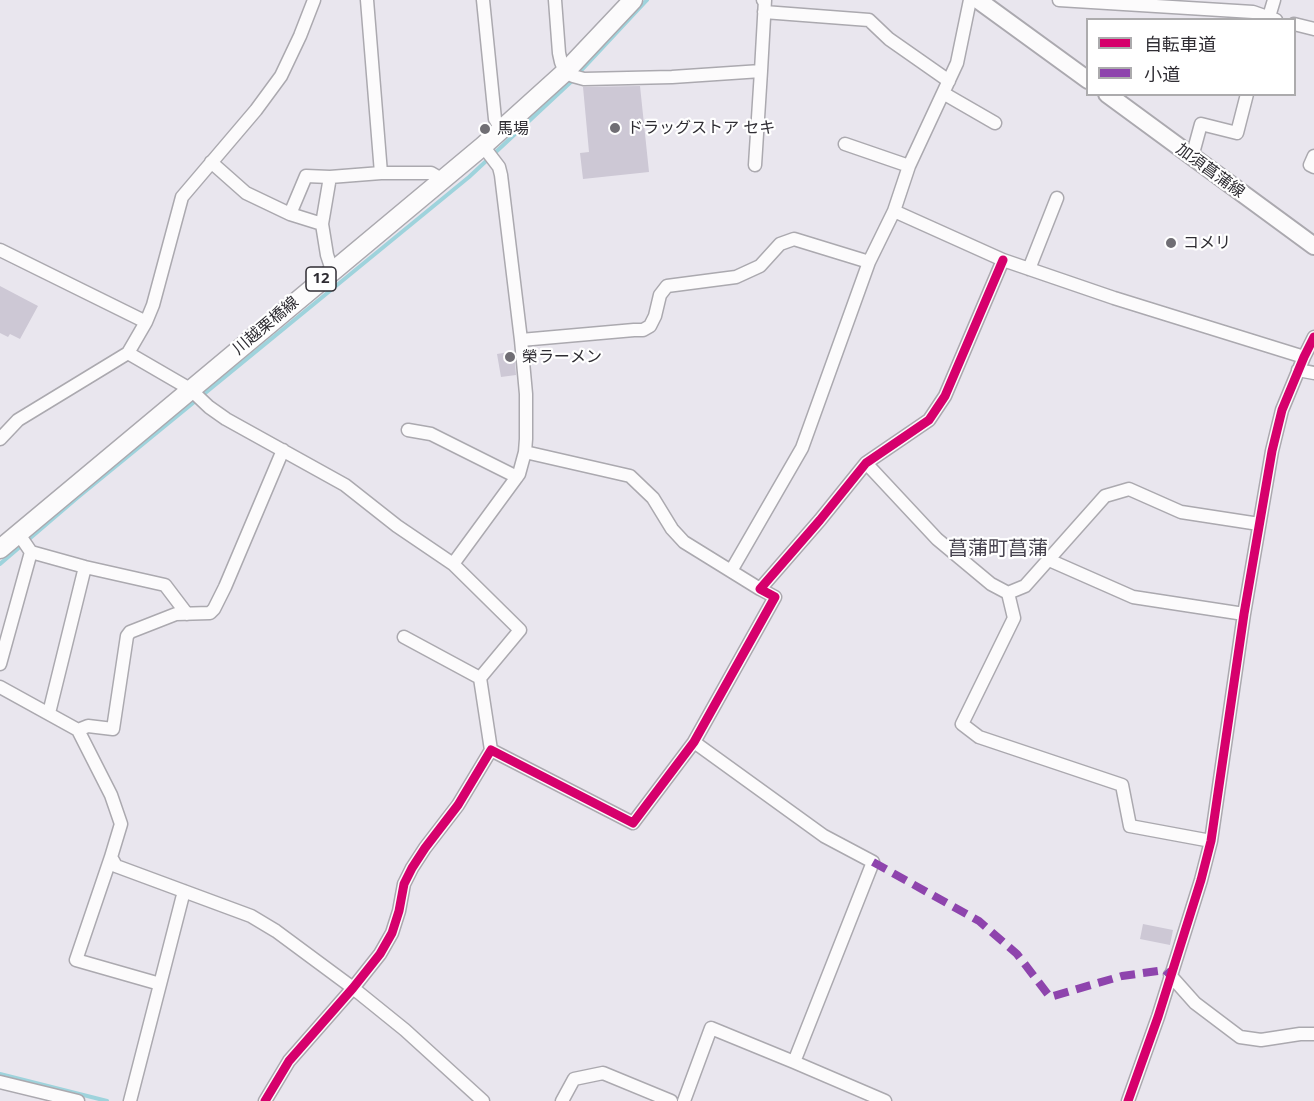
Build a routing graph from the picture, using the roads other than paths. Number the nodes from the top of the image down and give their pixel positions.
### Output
1 (314, 0) edge
2 (367, 0) edge
3 (483, 0) edge
4 (555, 0) edge
5 (633, 0) edge
6 (970, 0) edge
7 (978, 0) edge
8 (1059, 0) edge
9 (1274, 0) edge
10 (764, 6) edge
11 (1268, 18) edge
12 (1271, 18) edge
13 (1296, 24) edge
14 (1314, 29) edge
15 (761, 71) junction
16 (565, 72) junction
17 (1086, 75) edge
18 (949, 81) junction
19 (943, 93) junction
20 (1110, 96) edge
21 (1246, 96) edge
22 (995, 123) dead end
23 (501, 129) junction
24 (845, 144) dead end
25 (483, 146) junction
26 (1314, 156) edge
27 (1192, 157) junction
28 (211, 162) junction
29 (755, 165) dead end
30 (909, 166) junction
31 (1314, 167) edge
32 (381, 173) junction
33 (330, 177) junction
34 (443, 180) junction
35 (1057, 198) dead end
36 (894, 211) junction
37 (290, 214) junction
38 (322, 224) junction
39 (1314, 246) edge
40 (0, 250) edge
41 (1003, 260) junction
42 (869, 261) junction
43 (1029, 269) junction
44 (332, 270) junction
45 (146, 322) junction
46 (1314, 337) edge
47 (521, 340) junction
48 (128, 353) junction
49 (1304, 357) junction
50 (1298, 370) junction
51 (1314, 373) edge
52 (190, 389) junction
53 (408, 430) dead end
54 (0, 439) edge
55 (283, 450) junction
56 (525, 452) junction
57 (866, 462) junction
58 (516, 477) junction
59 (1259, 524) junction
60 (18, 533) junction
61 (0, 549) edge
62 (31, 552) junction
63 (1049, 560) junction
64 (453, 564) junction
65 (85, 567) junction
66 (731, 572) junction
67 (760, 589) junction
68 (1008, 593) junction
69 (187, 614) junction
70 (1244, 614) junction
71 (404, 637) dead end
72 (0, 664) edge
73 (480, 678) junction
74 (0, 687) edge
75 (49, 713) junction
76 (78, 730) junction
77 (694, 742) junction
78 (491, 750) junction
79 (1210, 841) junction
80 (111, 857) junction
81 (184, 891) junction
82 (1170, 975) junction
83 (160, 984) junction
84 (353, 988) junction
85 (1314, 1034) edge
86 (794, 1062) junction
87 (0, 1082) edge
88 (78, 1101) edge
89 (130, 1101) edge
90 (265, 1101) edge
91 (483, 1101) edge
92 (562, 1101) edge
93 (671, 1101) edge
94 (684, 1101) edge
95 (885, 1101) edge
96 (1128, 1101) edge

1 - 28 street
2 - 32 street
3 - 23 street
4 - 16 street
5 - 16 main road, 川越栗橋線 / 12
6 - 18 street
7 - 17 main road
8 - 11 street
9 - 12 street
10 - 15 street
10 - 18 street
13 - 14 street
15 - 16 street
15 - 29 street
16 - 23 main road, 川越栗橋線 / 12
18 - 19 street
19 - 22 street
19 - 30 street
20 - 27 main road, 加須菖蒲線
21 - 27 street
23 - 25 main road, 川越栗橋線 / 12
24 - 30 street
25 - 34 main road, 川越栗橋線 / 12
25 - 47 street
26 - 31 street
27 - 39 main road, 加須菖蒲線
28 - 37 street
28 - 45 street
30 - 36 street
32 - 33 street
32 - 34 street
33 - 37 street
33 - 38 street
34 - 44 main road, 川越栗橋線 / 12
35 - 43 street
36 - 41 street
36 - 42 street
37 - 38 street
38 - 44 street
40 - 45 street
41 - 43 street
41 - 57 street
42 - 47 street
42 - 66 street
43 - 49 street
44 - 52 main road, 川越栗橋線 / 12
45 - 48 street
46 - 49 street
47 - 56 street
48 - 52 street
48 - 54 street
49 - 50 street
50 - 51 street
50 - 59 street
52 - 55 street
52 - 60 main road, 川越栗橋線 / 12
53 - 58 street
55 - 64 street
55 - 69 street
56 - 58 street
56 - 66 street
57 - 67 street
57 - 68 street
58 - 64 street
59 - 63 street
59 - 70 street
60 - 61 main road, 川越栗橋線 / 12
60 - 62 street
62 - 65 street
62 - 72 street
63 - 68 street
63 - 70 street
64 - 73 street
65 - 69 street
65 - 75 street
66 - 67 street
67 - 77 street
68 - 79 street
69 - 76 street
70 - 79 street
71 - 73 street
73 - 78 street
74 - 75 street
75 - 76 street
76 - 80 street
77 - 78 street
77 - 86 street
78 - 84 street
79 - 82 street
80 - 81 street
80 - 83 street
81 - 83 street
81 - 84 street
82 - 85 street
82 - 96 street
83 - 89 street
84 - 90 street
84 - 91 street
86 - 94 street
86 - 95 street
87 - 88 street
92 - 93 street

